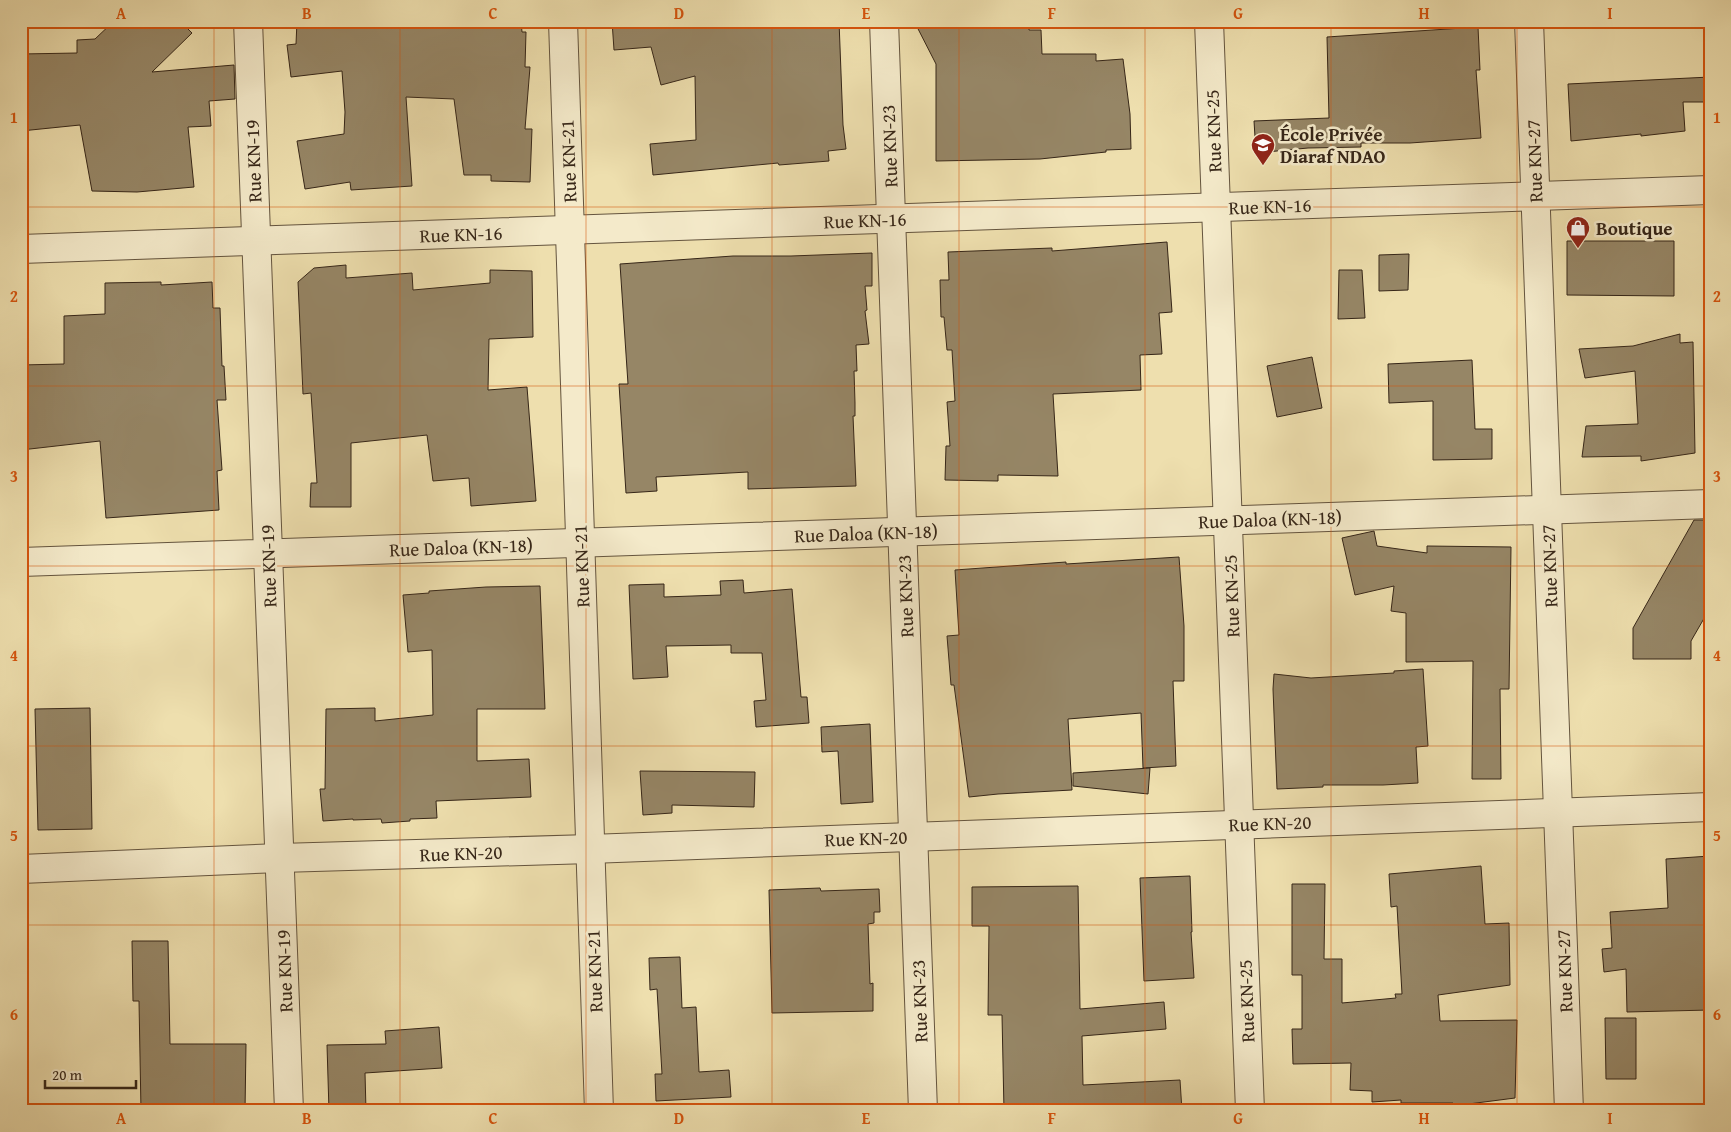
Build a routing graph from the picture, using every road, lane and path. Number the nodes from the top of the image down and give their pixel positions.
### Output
1 (248, 21) edge
2 (563, 21) edge
3 (884, 21) edge
4 (1209, 21) edge
5 (1529, 21) edge
6 (1710, 190) edge
7 (1535, 196) junction
8 (1216, 208) junction
9 (891, 219) junction
10 (570, 230) junction
11 (256, 240) junction
12 (21, 249) edge
13 (1710, 504) edge
14 (1547, 510) junction
15 (1228, 520) junction
16 (902, 532) junction
17 (580, 543) junction
18 (268, 553) junction
19 (21, 562) edge
20 (1710, 807) edge
21 (1558, 812) junction
22 (1239, 824) junction
23 (913, 837) junction
24 (590, 848) junction
25 (280, 858) junction
26 (21, 869) edge
27 (289, 1111) edge
28 (599, 1111) edge
29 (923, 1111) edge
30 (1250, 1111) edge
31 (1569, 1111) edge

1 - 11 street, Rue KN-19
2 - 10 street, Rue KN-21
3 - 9 street, Rue KN-23
4 - 8 street, Rue KN-25
5 - 7 street, Rue KN-27
6 - 7 street, Rue KN-16
7 - 8 street, Rue KN-16
7 - 14 street, Rue KN-27
8 - 9 street, Rue KN-16
8 - 15 street, Rue KN-25
9 - 10 street, Rue KN-16
9 - 16 street, Rue KN-23
10 - 11 street, Rue KN-16
10 - 17 street, Rue KN-21
11 - 12 street, Rue KN-16
11 - 18 street, Rue KN-19
13 - 14 street, Rue Daloa (KN-18)
14 - 15 street, Rue Daloa (KN-18)
14 - 21 street, Rue KN-27
15 - 16 street, Rue Daloa (KN-18)
15 - 22 street, Rue KN-25
16 - 17 street, Rue Daloa (KN-18)
16 - 23 street, Rue KN-23
17 - 18 street, Rue Daloa (KN-18)
17 - 24 street, Rue KN-21
18 - 19 street, Rue Daloa (KN-18)
18 - 25 street, Rue KN-19
20 - 21 street, Rue KN-20
21 - 22 street, Rue KN-20
21 - 31 street, Rue KN-27
22 - 23 street, Rue KN-20
22 - 30 street, Rue KN-25
23 - 24 street, Rue KN-20
23 - 29 street, Rue KN-23
24 - 25 street, Rue KN-20
24 - 28 street, Rue KN-21
25 - 26 street, Rue KN-20
25 - 27 street, Rue KN-19

